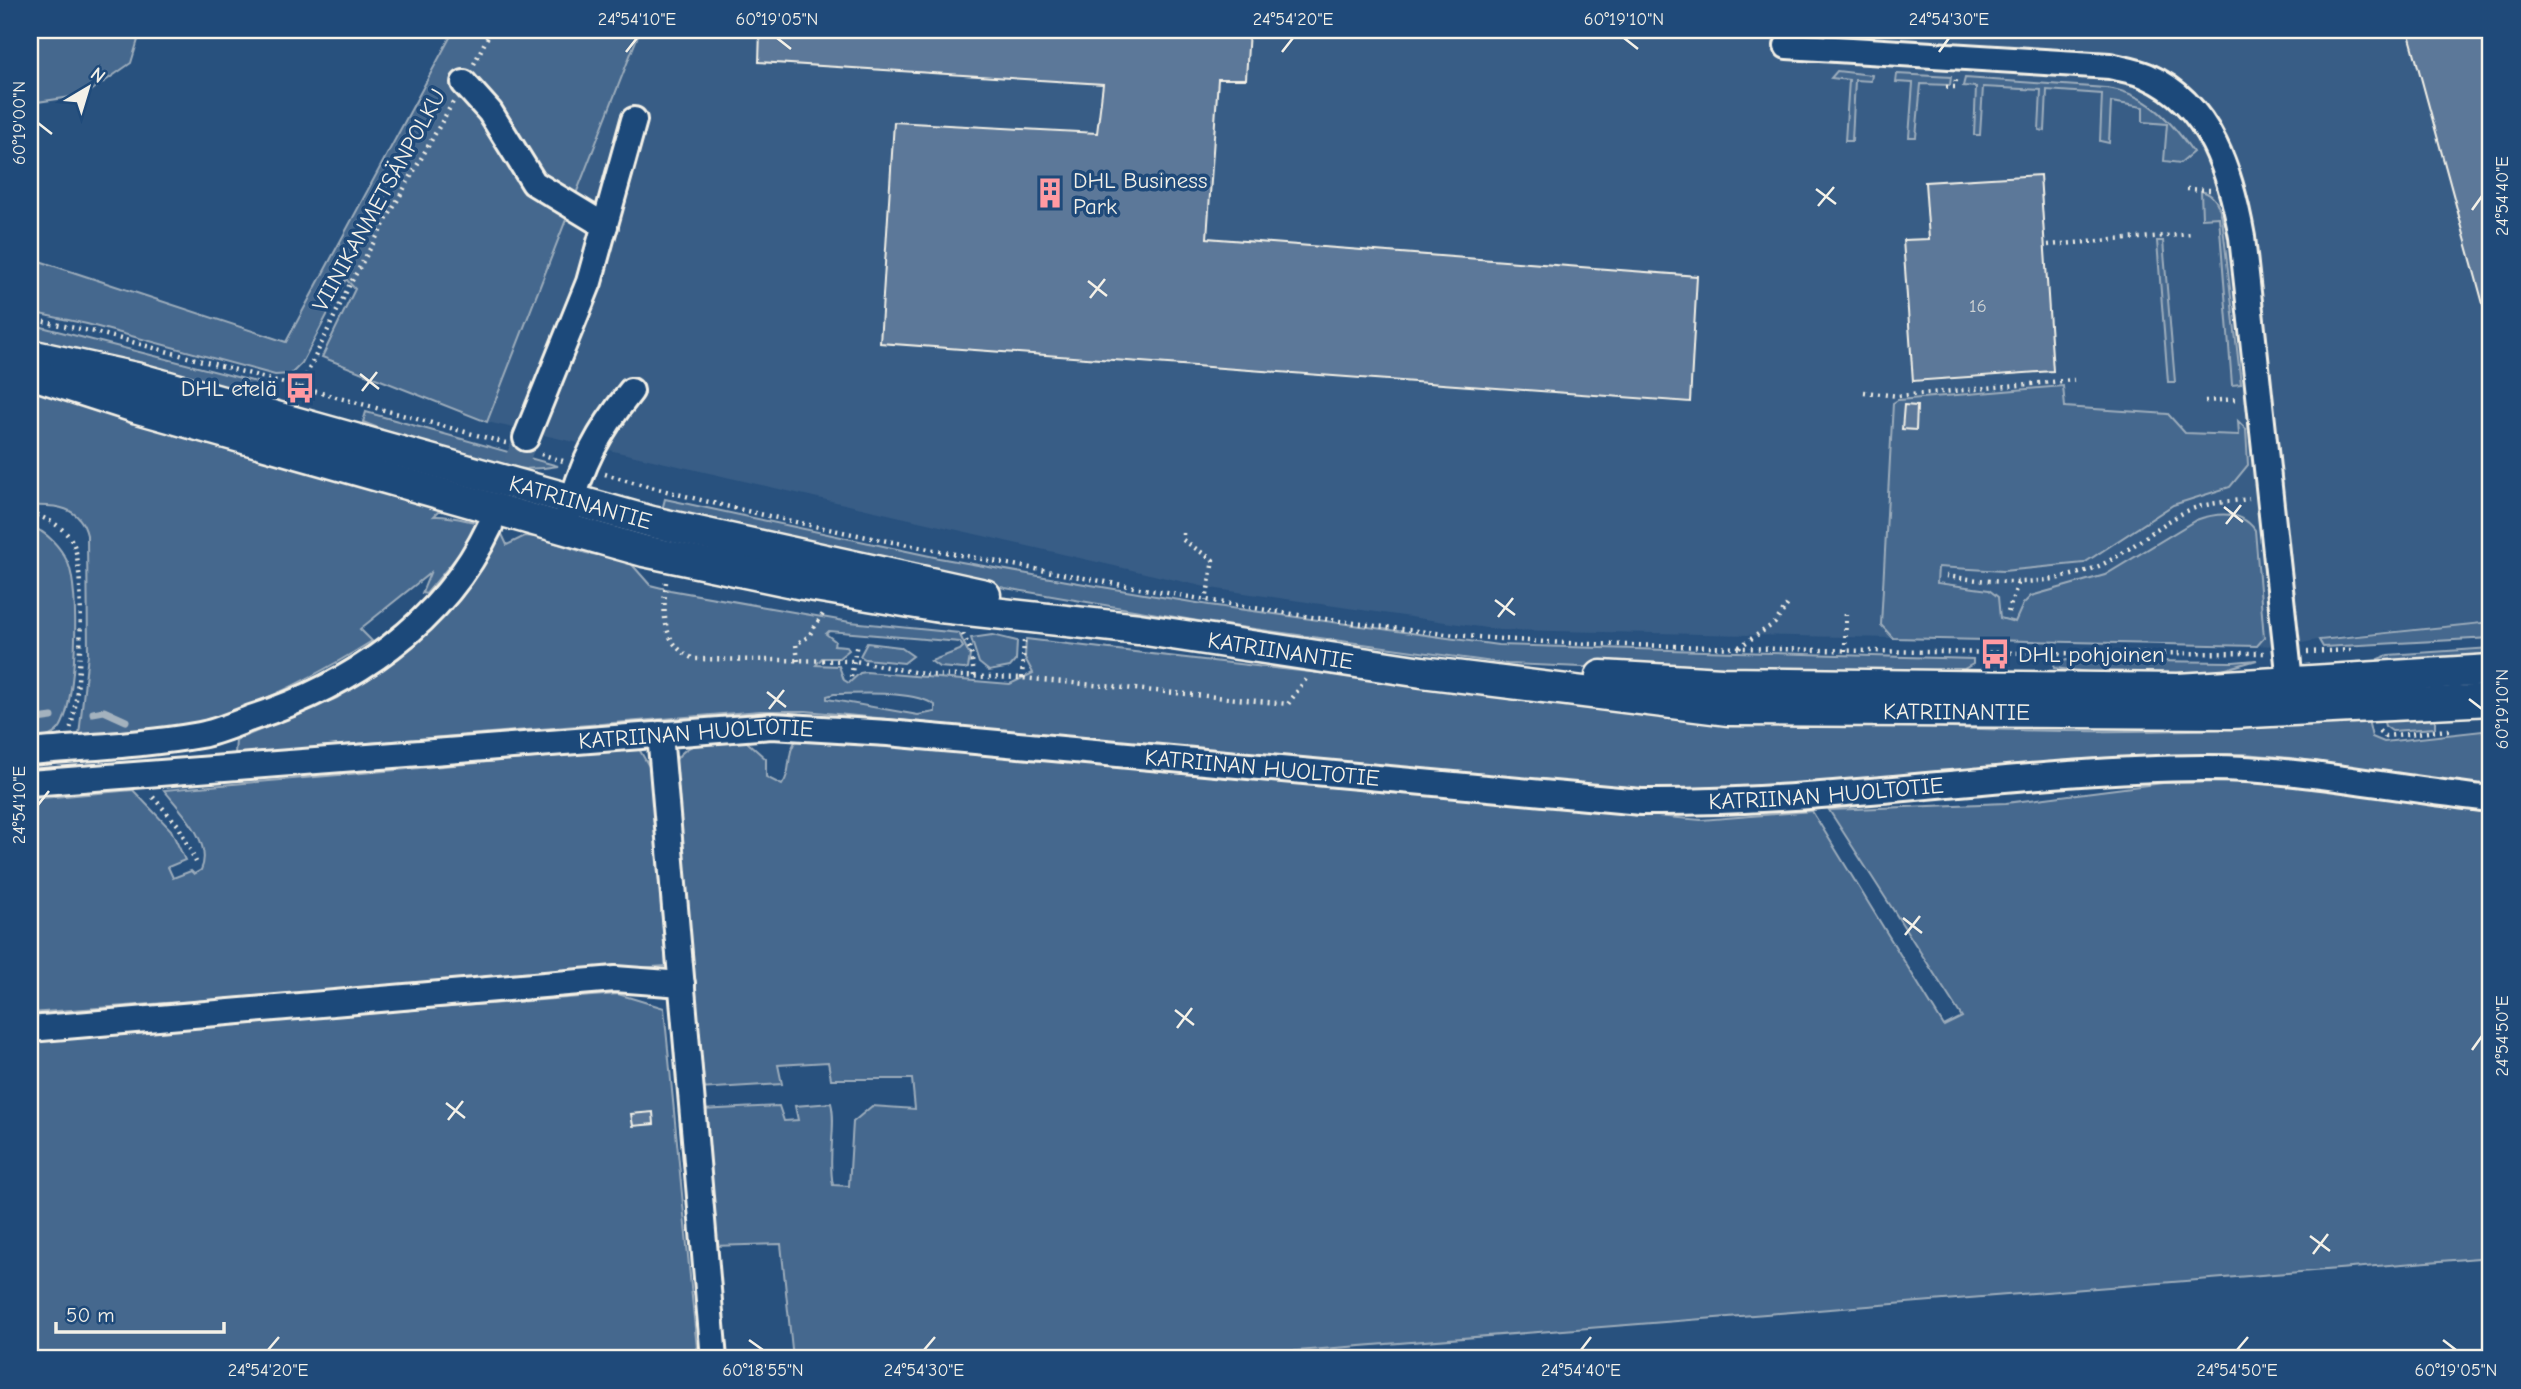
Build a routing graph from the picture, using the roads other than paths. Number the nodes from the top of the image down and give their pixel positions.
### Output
1 (1787, 46) dead end
2 (464, 83) road end
3 (634, 120) dead end
4 (605, 226) junction
5 (30, 355) edge
6 (30, 373) edge
7 (631, 391) dead end
8 (522, 444) tunnel mouth
9 (572, 500) junction
10 (490, 527) dead end
11 (564, 531) junction
12 (1139, 629) junction
13 (2289, 666) junction
14 (2491, 670) edge
15 (1422, 672) junction
16 (2491, 700) edge
17 (2292, 711) junction
18 (660, 734) junction
19 (62, 749) junction
20 (30, 752) edge
21 (40, 783) edge
22 (2491, 799) edge
23 (682, 984) junction
24 (30, 1029) edge
25 (714, 1359) edge

1 - 13 lane
2 - 4 lane
3 - 4 lane
4 - 8 lane
5 - 9 main road, KATRIINANTIE
6 - 11 main road, KATRIINANTIE
7 - 9 lane
9 - 11 lane
9 - 12 main road, KATRIINANTIE
10 - 19 lane
11 - 12 main road, KATRIINANTIE
12 - 15 main road, KATRIINANTIE
13 - 14 main road, KATRIINANTIE
13 - 15 main road, KATRIINANTIE
13 - 17 lane
15 - 17 main road, KATRIINANTIE
16 - 17 main road, KATRIINANTIE
18 - 21 lane, KATRIINAN HUOLTOTIE
18 - 22 lane, KATRIINAN HUOLTOTIE
18 - 23 lane
19 - 20 lane
19 - 21 lane
23 - 24 lane
23 - 25 lane

